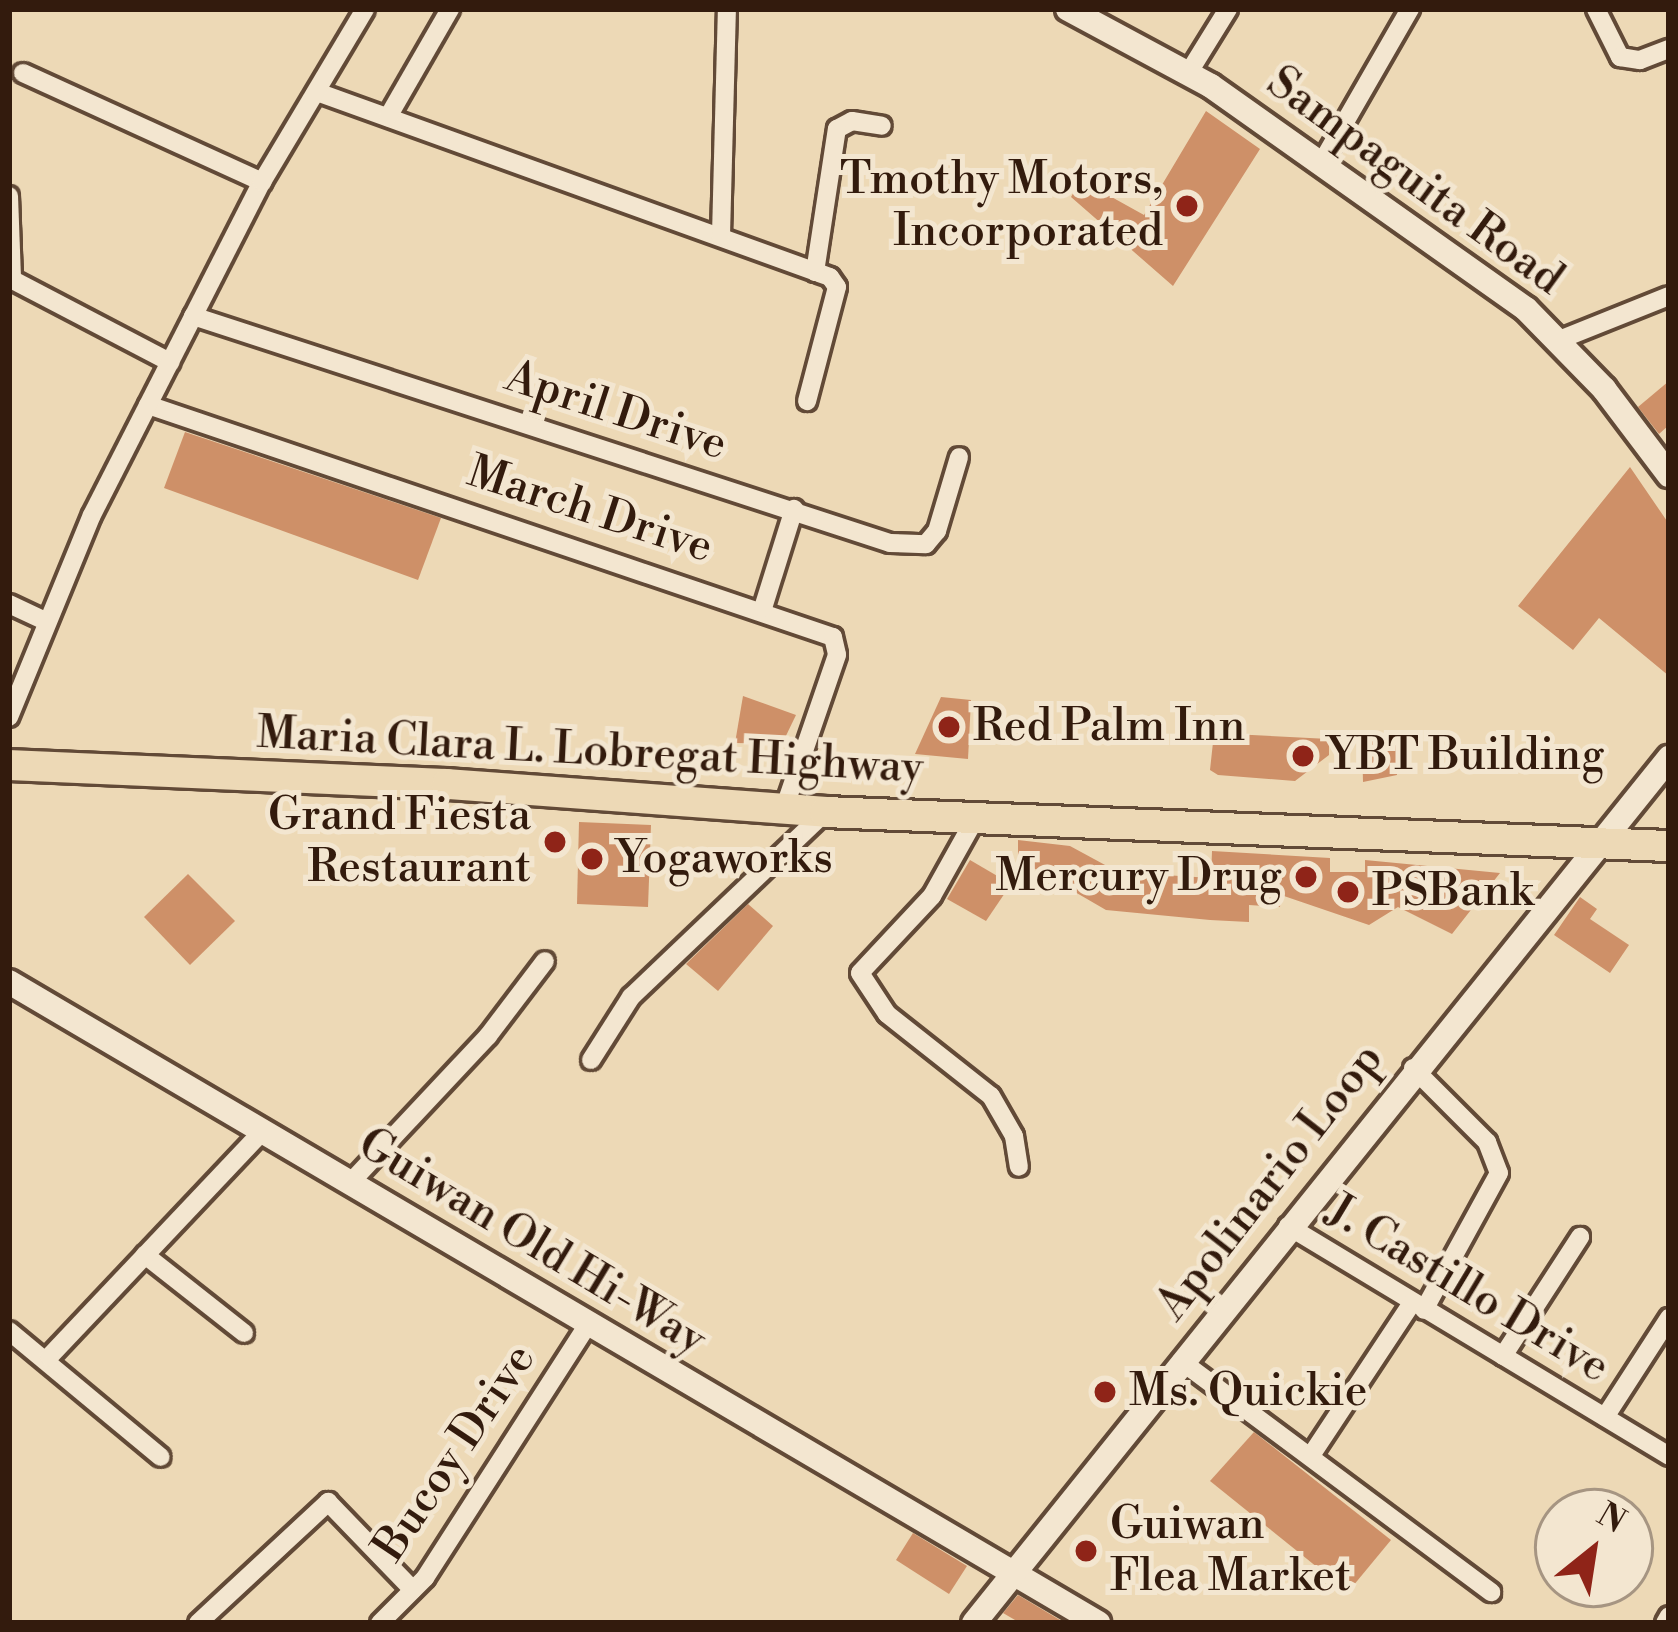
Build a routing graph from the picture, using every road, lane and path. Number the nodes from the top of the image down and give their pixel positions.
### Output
1 (365, 9) edge
2 (450, 9) edge
3 (727, 9) edge
4 (1068, 9) edge
5 (1228, 9) edge
6 (1410, 9) edge
7 (1596, 9) edge
8 (1109, 16) edge
9 (1669, 49) edge
10 (1190, 72) junction
11 (23, 73) dead end
12 (317, 92) junction
13 (388, 117) junction
14 (882, 126) dead end
15 (1322, 162) junction
16 (262, 182) junction
17 (9, 196) edge
18 (721, 235) junction
19 (815, 272) junction
20 (10, 278) edge
21 (1669, 296) edge
22 (193, 316) junction
23 (1559, 340) junction
24 (170, 362) junction
25 (807, 401) dead end
26 (148, 404) junction
27 (959, 457) dead end
28 (1669, 475) edge
29 (794, 509) junction
30 (9, 604) edge
31 (763, 608) junction
32 (43, 620) junction
33 (9, 717) edge
34 (1669, 758) edge
35 (9, 765) edge
36 (784, 809) junction
37 (825, 812) junction
38 (975, 819) junction
39 (1600, 842) junction
40 (1669, 846) edge
41 (545, 961) dead end
42 (9, 982) edge
43 (591, 1060) dead end
44 (1413, 1068) junction
45 (262, 1131) junction
46 (1019, 1167) dead end
47 (350, 1183) junction
48 (1288, 1226) junction
49 (1580, 1237) dead end
50 (145, 1255) junction
51 (1418, 1306) junction
52 (1669, 1318) edge
53 (589, 1323) junction
54 (9, 1331) edge
55 (244, 1333) dead end
56 (49, 1357) junction
57 (1503, 1357) junction
58 (1181, 1361) junction
59 (1605, 1417) junction
60 (1312, 1454) junction
61 (1669, 1456) edge
62 (160, 1457) dead end
63 (1010, 1577) junction
64 (413, 1589) junction
65 (1491, 1592) dead end
66 (198, 1623) edge
67 (380, 1623) edge
68 (974, 1623) edge
69 (1099, 1623) edge

1 - 12 street
2 - 13 street
3 - 18 street
4 - 8 street, Sampaguita Road
5 - 10 street
6 - 15 street
7 - 9 street
8 - 10 street, Sampaguita Road
10 - 15 street, Sampaguita Road
11 - 16 street
12 - 13 street
12 - 16 street
13 - 18 street
14 - 19 street
15 - 23 street, Sampaguita Road
16 - 22 street
17 - 20 street
18 - 19 street
19 - 25 street
20 - 24 street
21 - 23 street
22 - 24 street
22 - 29 street, April Drive
23 - 28 street, Sampaguita Road
24 - 26 street
26 - 31 street, March Drive
26 - 32 street
27 - 29 street, April Drive
29 - 31 street
30 - 32 street
31 - 36 street, March Drive
32 - 33 street
34 - 39 street
35 - 36 highway, Maria Clara L. Lobregat Highway
36 - 37 highway, Maria Clara L. Lobregat Highway
37 - 38 highway, Maria Clara L. Lobregat Highway
37 - 43 street
38 - 39 highway, Maria Clara L. Lobregat Highway
38 - 46 street
39 - 40 highway, Maria Clara L. Lobregat Highway
39 - 44 street, Apolinario Loop
41 - 47 street
42 - 45 street, Guiwan Old Hi-Way
44 - 48 street, Apolinario Loop
44 - 51 street
45 - 47 street, Guiwan Old Hi-Way
45 - 50 street
47 - 53 street, Guiwan Old Hi-Way
48 - 51 street, J. Castillo Drive
48 - 58 street, Apolinario Loop
49 - 57 street
50 - 55 street
50 - 56 street
51 - 57 street, J. Castillo Drive
51 - 60 street
52 - 59 street
53 - 63 street, Guiwan Old Hi-Way
53 - 64 street, Bucoy Drive
54 - 56 street
56 - 62 street
57 - 59 street, J. Castillo Drive
58 - 60 street
58 - 63 street, Apolinario Loop
59 - 61 street, J. Castillo Drive
60 - 65 street
63 - 68 street, Apolinario Loop
63 - 69 street, Guiwan Old Hi-Way
64 - 66 street
64 - 67 street, Bucoy Drive

